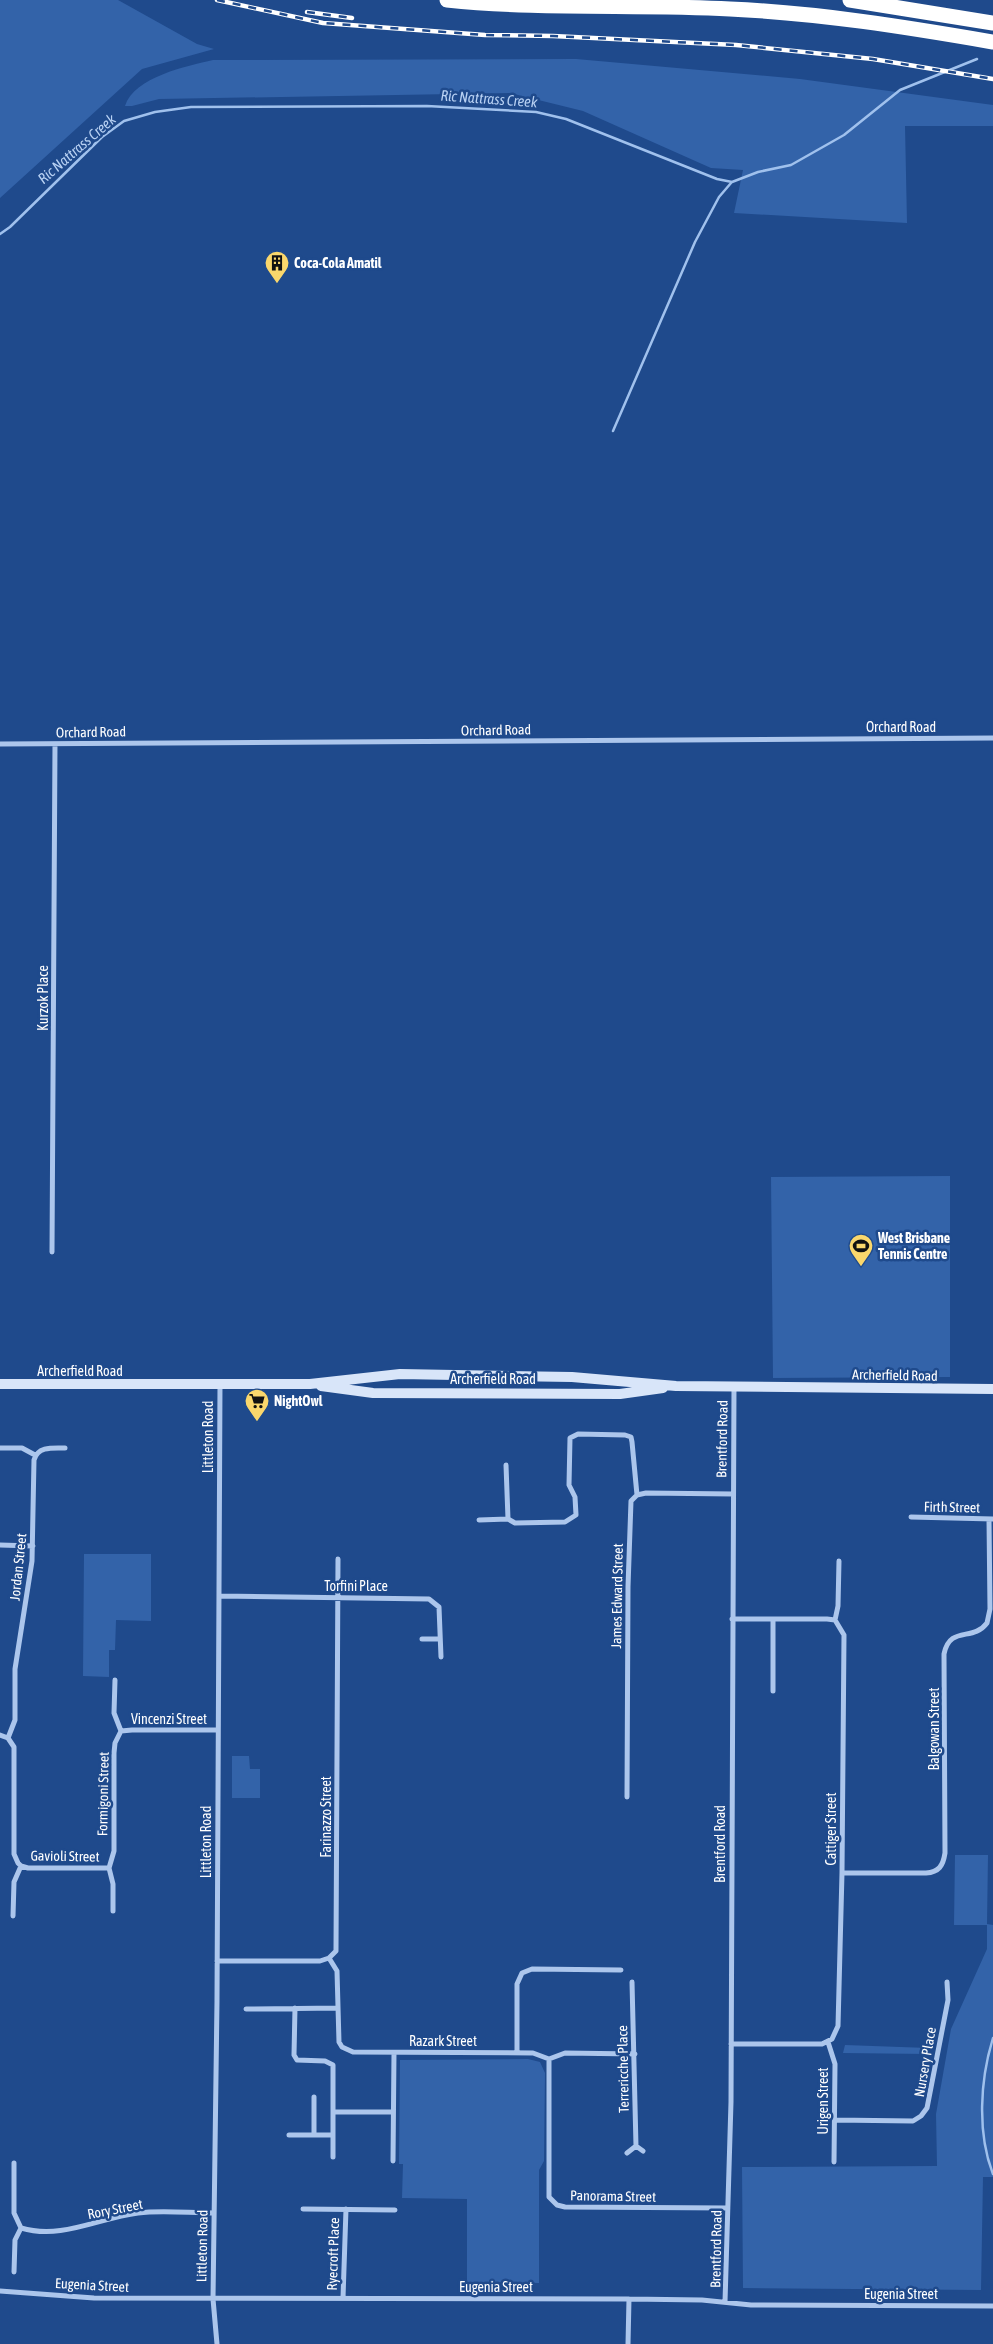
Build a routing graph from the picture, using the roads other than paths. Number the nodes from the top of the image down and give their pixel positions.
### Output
1 (446, 0) edge
2 (850, 0) edge
3 (993, 23) edge
4 (993, 42) edge
5 (993, 738) edge
6 (0, 744) edge
7 (55, 744) junction
8 (52, 1252) dead end
9 (0, 1384) edge
10 (220, 1384) junction
11 (310, 1384) junction
12 (676, 1386) junction
13 (734, 1386) junction
14 (993, 1389) edge
15 (0, 1448) edge
16 (65, 1448) dead end
17 (35, 1455) junction
18 (506, 1465) dead end
19 (733, 1494) junction
20 (637, 1495) junction
21 (911, 1517) dead end
22 (508, 1519) junction
23 (991, 1519) edge
24 (478, 1520) dead end
25 (0, 1545) edge
26 (33, 1546) junction
27 (338, 1559) dead end
28 (839, 1561) dead end
29 (219, 1596) junction
30 (338, 1598) junction
31 (732, 1619) junction
32 (773, 1619) junction
33 (835, 1620) junction
34 (422, 1639) dead end
35 (440, 1639) junction
36 (440, 1657) dead end
37 (115, 1680) dead end
38 (773, 1691) dead end
39 (218, 1730) junction
40 (122, 1732) junction
41 (0, 1735) edge
42 (8, 1738) junction
43 (627, 1797) dead end
44 (22, 1866) junction
45 (110, 1868) junction
46 (842, 1873) junction
47 (113, 1911) dead end
48 (13, 1916) dead end
49 (329, 1958) junction
50 (217, 1961) junction
51 (620, 1970) dead end
52 (632, 1982) dead end
53 (947, 1982) dead end
54 (294, 2008) junction
55 (338, 2008) junction
56 (246, 2009) dead end
57 (828, 2042) junction
58 (731, 2044) junction
59 (394, 2052) junction
60 (517, 2052) junction
61 (635, 2054) junction
62 (549, 2059) junction
63 (314, 2097) dead end
64 (333, 2112) junction
65 (393, 2112) junction
66 (835, 2120) junction
67 (289, 2135) dead end
68 (314, 2135) junction
69 (333, 2135) junction
70 (636, 2146) junction
71 (643, 2151) dead end
72 (627, 2153) dead end
73 (333, 2157) dead end
74 (393, 2160) dead end
75 (834, 2162) dead end
76 (14, 2163) dead end
77 (728, 2208) junction
78 (303, 2209) dead end
79 (346, 2209) junction
80 (395, 2210) dead end
81 (214, 2213) junction
82 (21, 2228) junction
83 (14, 2272) dead end
84 (0, 2291) edge
85 (343, 2298) junction
86 (213, 2299) junction
87 (629, 2299) junction
88 (725, 2302) junction
89 (993, 2306) edge
90 (217, 2344) edge
91 (628, 2344) edge

1 - 4 highway
2 - 3 highway
5 - 7 street, Orchard Road
6 - 7 street, Orchard Road
7 - 8 street, Kurzok Place
9 - 10 main road, Archerfield Road
10 - 11 main road, Archerfield Road
10 - 29 street, Littleton Road
11 - 12 main road, Archerfield Road
11 - 12 main road, Archerfield Road
12 - 13 main road, Archerfield Road
13 - 14 main road, Archerfield Road
13 - 19 street, Brentford Road
15 - 17 street
16 - 17 street
17 - 26 street, Jordan Street
18 - 22 street
19 - 20 street
19 - 31 street, Brentford Road
20 - 22 street
20 - 43 street, James Edward Street
21 - 23 street, Firth Street
22 - 24 street
23 - 46 street, Balgowan Street
25 - 26 street
26 - 42 street, Jordan Street
27 - 30 street, Farinazzo Street
28 - 33 street
29 - 30 street, Torfini Place
29 - 39 street, Littleton Road
30 - 35 street, Torfini Place
30 - 49 street, Farinazzo Street
31 - 32 street
31 - 58 street, Brentford Road
32 - 33 street
32 - 38 street
33 - 46 street, Cattiger Street
34 - 35 street
35 - 36 street, Torfini Place
37 - 40 street
39 - 40 street, Vincenzi Street
39 - 50 street, Littleton Road
40 - 45 street, Formigoni Street
41 - 42 street
42 - 44 street, Jordan Street
44 - 45 street, Gavioli Street
44 - 48 street
45 - 47 street, Formigoni Street
46 - 57 street, Cattiger Street
49 - 50 street
49 - 55 street, Razark Street
50 - 81 street, Littleton Road
51 - 60 street
52 - 61 street, Terrericche Place
53 - 66 street, Nursery Place
54 - 55 street
54 - 56 street
54 - 64 street
55 - 59 street, Razark Street
57 - 58 street
57 - 66 street, Urigen Street
58 - 77 street, Brentford Road
59 - 60 street, Razark Street
59 - 65 street
60 - 62 street, Razark Street
61 - 62 street, Razark Street
61 - 70 street, Terrericche Place
62 - 77 street, Panorama Street
63 - 68 street
64 - 65 street
64 - 69 street
65 - 74 street
66 - 75 street, Urigen Street
67 - 68 street
68 - 69 street
69 - 73 street
70 - 71 street
70 - 72 street
76 - 82 street
77 - 88 street, Brentford Road
78 - 79 street, Ryecroft Place
79 - 80 street, Ryecroft Place
79 - 85 street, Ryecroft Place
81 - 82 street, Rory Street
81 - 86 street, Littleton Road
82 - 83 street
84 - 86 street, Eugenia Street
85 - 86 street, Eugenia Street
85 - 87 street, Eugenia Street
86 - 90 street, Littleton Road
87 - 88 street, Eugenia Street
87 - 91 street
88 - 89 street, Eugenia Street

